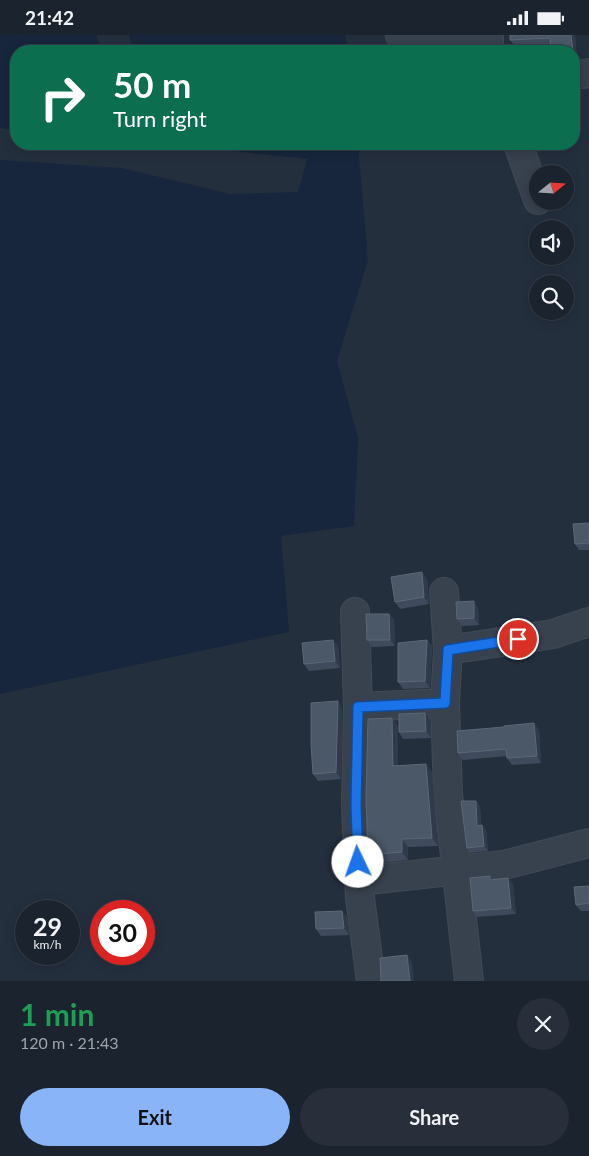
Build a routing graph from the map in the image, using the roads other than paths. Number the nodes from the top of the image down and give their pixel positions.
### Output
1 (400, 35) edge
2 (471, 35) edge
3 (520, 150) edge
4 (529, 176) edge
5 (444, 592) dead end
6 (355, 611) dead end
7 (589, 622) edge
8 (448, 650) junction
9 (445, 703) junction
10 (358, 707) junction
11 (589, 843) edge
12 (457, 870) junction
13 (359, 881) junction
14 (371, 981) edge
15 (468, 981) edge

1 - 2 street
3 - 4 street
5 - 8 street
6 - 10 street
7 - 8 street
8 - 9 street
9 - 10 street
9 - 12 street
10 - 13 street
11 - 12 street
12 - 13 street
12 - 15 street
13 - 14 street

